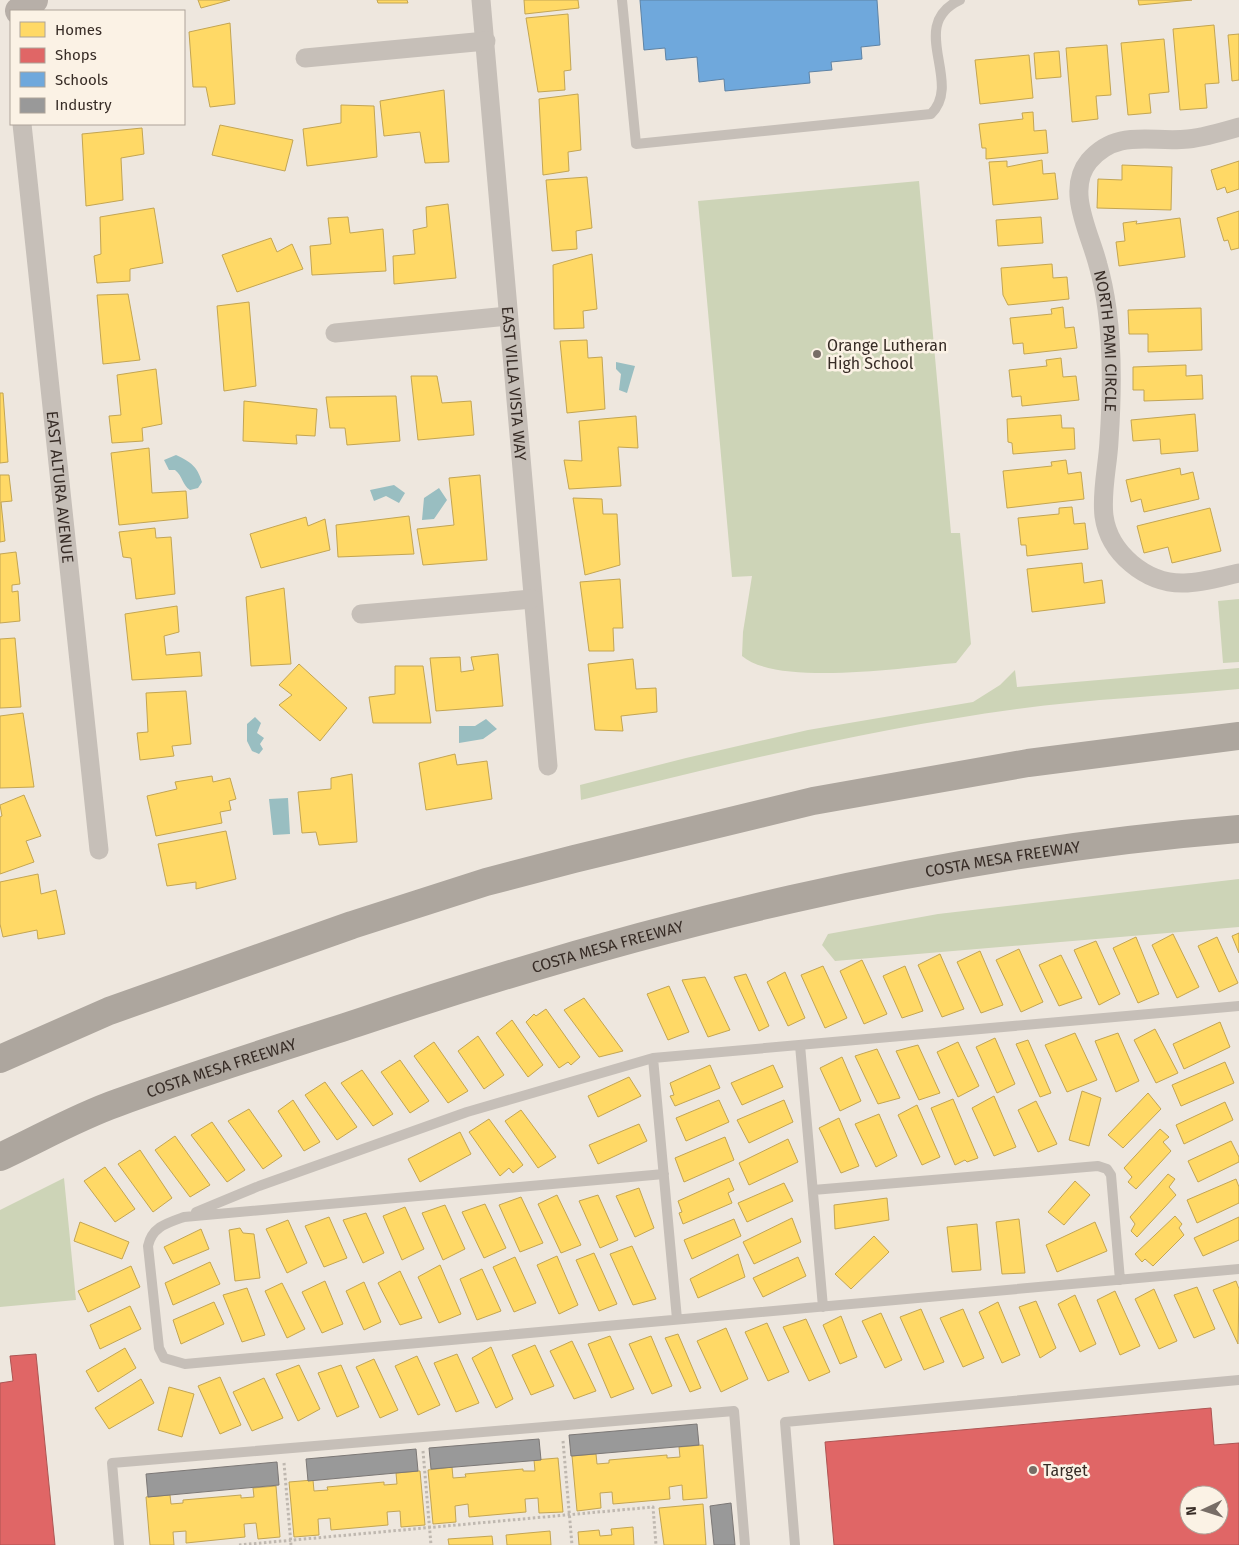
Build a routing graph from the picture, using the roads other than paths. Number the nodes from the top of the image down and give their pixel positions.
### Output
1 (34, 0) edge
2 (481, 0) edge
3 (622, 0) edge
4 (960, 0) edge
5 (22, 10) edge
6 (486, 41) junction
7 (305, 58) dead end
8 (22, 125) edge
9 (1239, 127) edge
10 (508, 316) junction
11 (335, 333) dead end
12 (1239, 572) edge
13 (532, 598) junction
14 (361, 614) dead end
15 (1239, 736) edge
16 (548, 766) dead end
17 (1239, 829) edge
18 (99, 850) dead end
19 (1239, 1006) edge
20 (800, 1045) junction
21 (653, 1058) junction
22 (0, 1059) edge
23 (0, 1157) edge
24 (664, 1174) junction
25 (813, 1190) junction
26 (184, 1217) junction
27 (1239, 1269) edge
28 (1120, 1280) junction
29 (823, 1307) junction
30 (677, 1319) junction
31 (1239, 1380) edge
32 (119, 1545) edge
33 (745, 1545) edge
34 (795, 1545) edge

1 - 5 main road
2 - 6 street, EAST VILLA VISTA WAY
3 - 4 lane
6 - 7 street
6 - 10 street, EAST VILLA VISTA WAY
8 - 18 street, EAST ALTURA AVENUE
9 - 12 street, NORTH PAMI CIRCLE
10 - 11 street
10 - 13 street, EAST VILLA VISTA WAY
13 - 14 street
13 - 16 street, EAST VILLA VISTA WAY
15 - 22 highway
17 - 23 highway, COSTA MESA FREEWAY
19 - 20 lane
20 - 21 lane
20 - 25 lane
21 - 24 lane
21 - 26 lane
24 - 26 lane
24 - 30 lane
25 - 28 lane
25 - 29 lane
26 - 30 lane
27 - 28 lane
28 - 29 lane
29 - 30 lane
31 - 34 lane
32 - 33 lane

